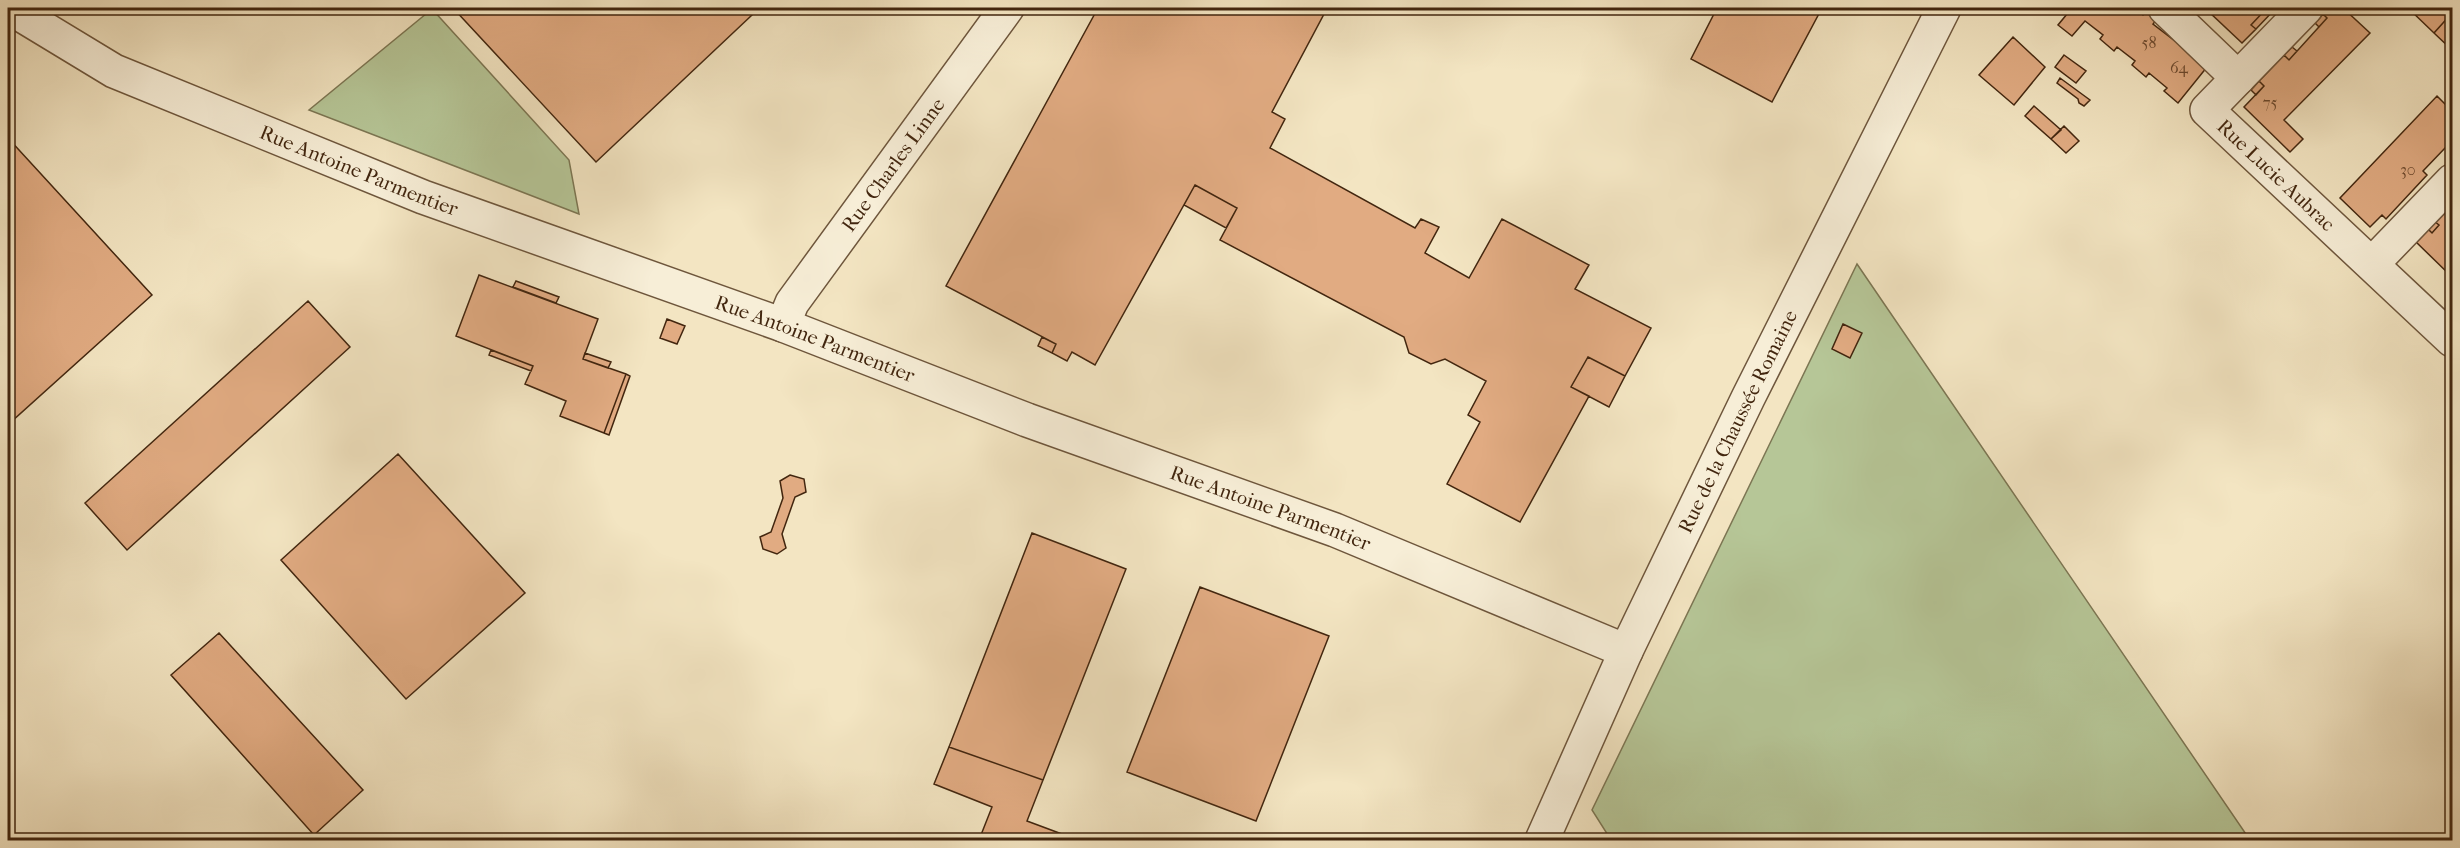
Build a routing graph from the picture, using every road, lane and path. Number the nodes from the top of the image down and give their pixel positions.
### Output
1 (10, 8) edge
2 (1007, 8) edge
3 (1944, 8) edge
4 (2165, 8) edge
5 (2306, 8) edge
6 (2238, 78) junction
7 (2452, 181) edge
8 (2372, 264) junction
9 (783, 325) junction
10 (2452, 340) edge
11 (1626, 651) junction
12 (1542, 840) edge

1 - 9 street, Rue Antoine Parmentier
2 - 9 street, Rue Charles Linne
3 - 11 street, Rue de la Chaussée Romaine
4 - 6 street
5 - 6 street, Rue Lucie Aubrac
6 - 8 street, Rue Lucie Aubrac
7 - 8 street
8 - 10 street, Rue Lucie Aubrac
9 - 11 street, Rue Antoine Parmentier
11 - 12 street, Rue de la Chaussée Romaine

